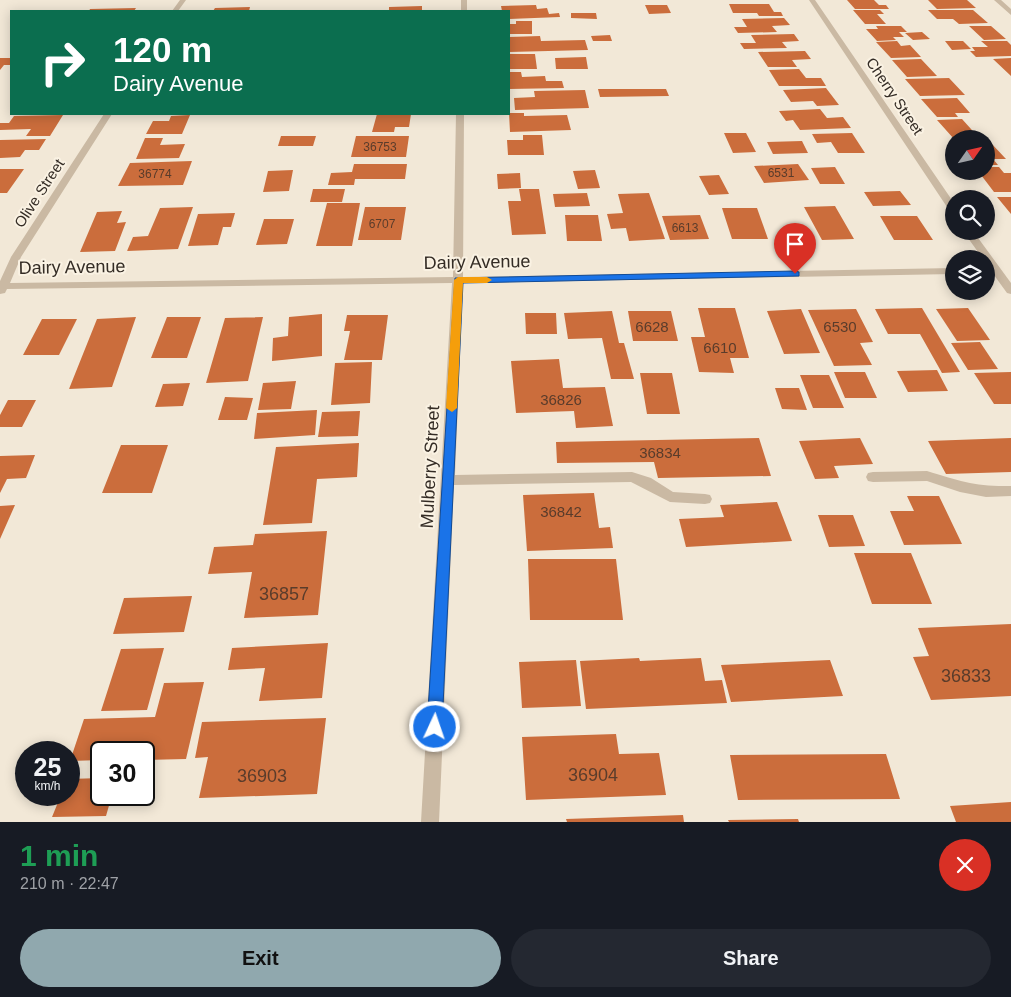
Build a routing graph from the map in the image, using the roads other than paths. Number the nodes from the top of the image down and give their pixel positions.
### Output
1 (812, 0) edge
2 (997, 0) edge
3 (1011, 13) edge
4 (107, 115) edge
5 (460, 115) edge
6 (945, 197) edge
7 (945, 270) edge
8 (995, 270) edge
9 (1011, 271) edge
10 (995, 274) edge
11 (458, 280) junction
12 (1, 288) edge
13 (1011, 291) edge
14 (873, 477) dead end
15 (448, 480) junction
16 (1011, 491) edge
17 (705, 499) dead end
18 (430, 822) edge

1 - 6 street, Cherry Street
2 - 3 street
4 - 12 street, Olive Street
5 - 11 street, Mulberry Street
7 - 11 street, Dairy Avenue
8 - 9 street
10 - 13 street
11 - 12 street, Dairy Avenue
11 - 15 street, Mulberry Street
14 - 16 street
15 - 17 street
15 - 18 street, Mulberry Street

